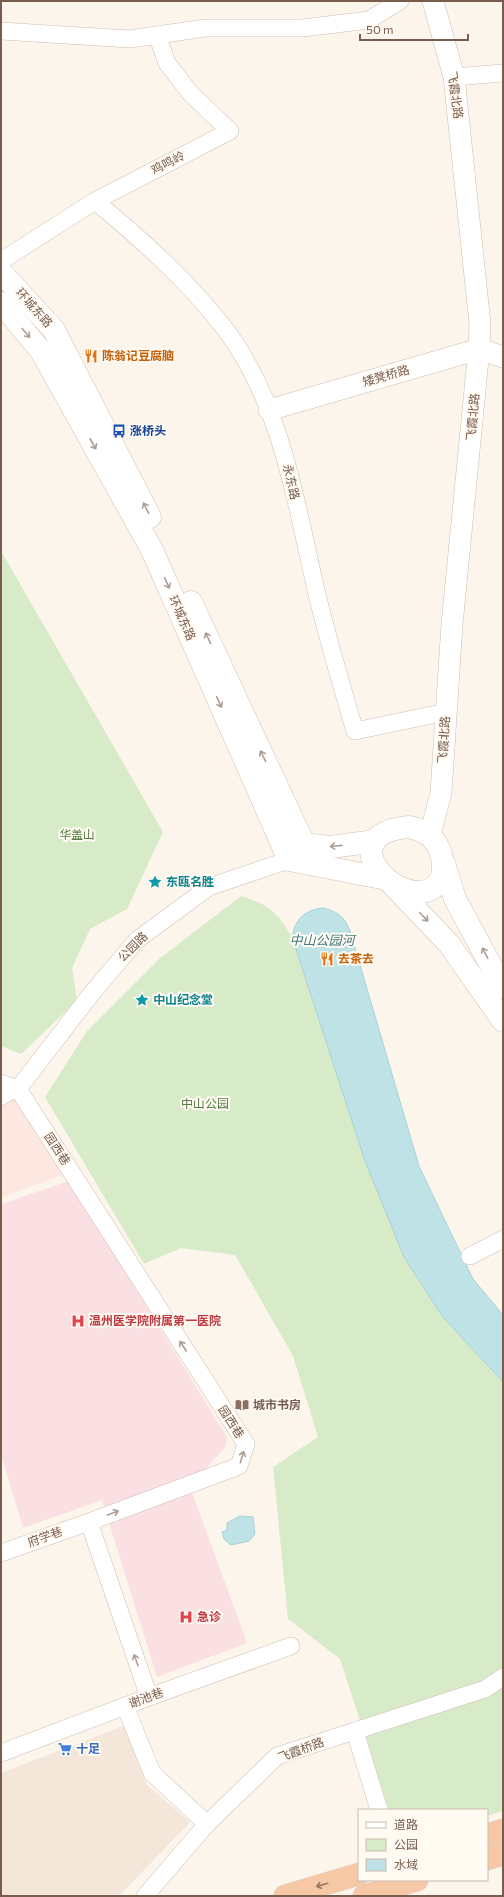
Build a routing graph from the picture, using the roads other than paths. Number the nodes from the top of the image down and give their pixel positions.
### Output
1 (400, 1) edge
2 (433, 1) edge
3 (1, 31) edge
4 (157, 35) junction
5 (503, 73) edge
6 (454, 77) junction
7 (95, 200) junction
8 (1, 261) edge
9 (1, 272) edge
10 (1, 303) edge
11 (479, 349) junction
12 (503, 357) edge
13 (268, 410) junction
14 (446, 712) junction
15 (430, 835) junction
16 (375, 841) junction
17 (304, 844) junction
18 (443, 859) junction
19 (289, 860) junction
20 (387, 879) junction
21 (503, 988) edge
22 (503, 1021) edge
23 (1, 1083) edge
24 (18, 1090) junction
25 (1, 1099) edge
26 (503, 1239) edge
27 (470, 1256) dead end
28 (89, 1522) junction
29 (1, 1553) edge
30 (291, 1646) dead end
31 (503, 1677) edge
32 (149, 1697) junction
33 (125, 1706) junction
34 (355, 1731) junction
35 (1, 1752) edge
36 (379, 1809) edge
37 (207, 1824) junction
38 (503, 1830) edge
39 (488, 1835) edge
40 (503, 1854) edge
41 (488, 1859) edge
42 (358, 1874) edge
43 (414, 1881) edge
44 (145, 1896) edge
45 (285, 1896) edge
46 (364, 1896) edge

1 - 4 street
2 - 6 street, 飞霞北路
3 - 4 street
4 - 7 street, 鸡鸣岭
5 - 6 street
6 - 11 street, 飞霞北路
7 - 8 street, 鸡鸣岭
7 - 13 street, 永东路
17 -> 9 main road, 环城东路
10 -> 19 main road, 环城东路
11 - 12 street
11 - 13 street, 矮凳桥路
11 - 14 street, 飞霞北路
13 - 14 street, 永东路
14 - 15 street, 飞霞北路
15 - 16 main road
15 - 18 main road
16 -> 17 main road
16 - 20 main road
17 - 19 street, 公园路
18 - 20 main road
21 -> 18 main road
19 - 20 main road
19 - 24 street, 公园路
20 -> 22 main road
23 - 24 street
24 - 25 street, 公园路
28 -> 24 street, 园西巷
26 - 27 street
28 - 29 street, 府学巷
32 -> 28 street
30 - 32 street, 谢池巷
31 - 34 street, 飞霞桥路
32 - 33 street, 谢池巷
33 - 35 street, 谢池巷
33 - 37 street
34 - 36 street
34 - 37 street, 飞霞桥路
37 - 44 street, 飞霞桥路
38 - 39 highway
40 - 41 highway
42 -> 45 highway
43 - 46 highway

